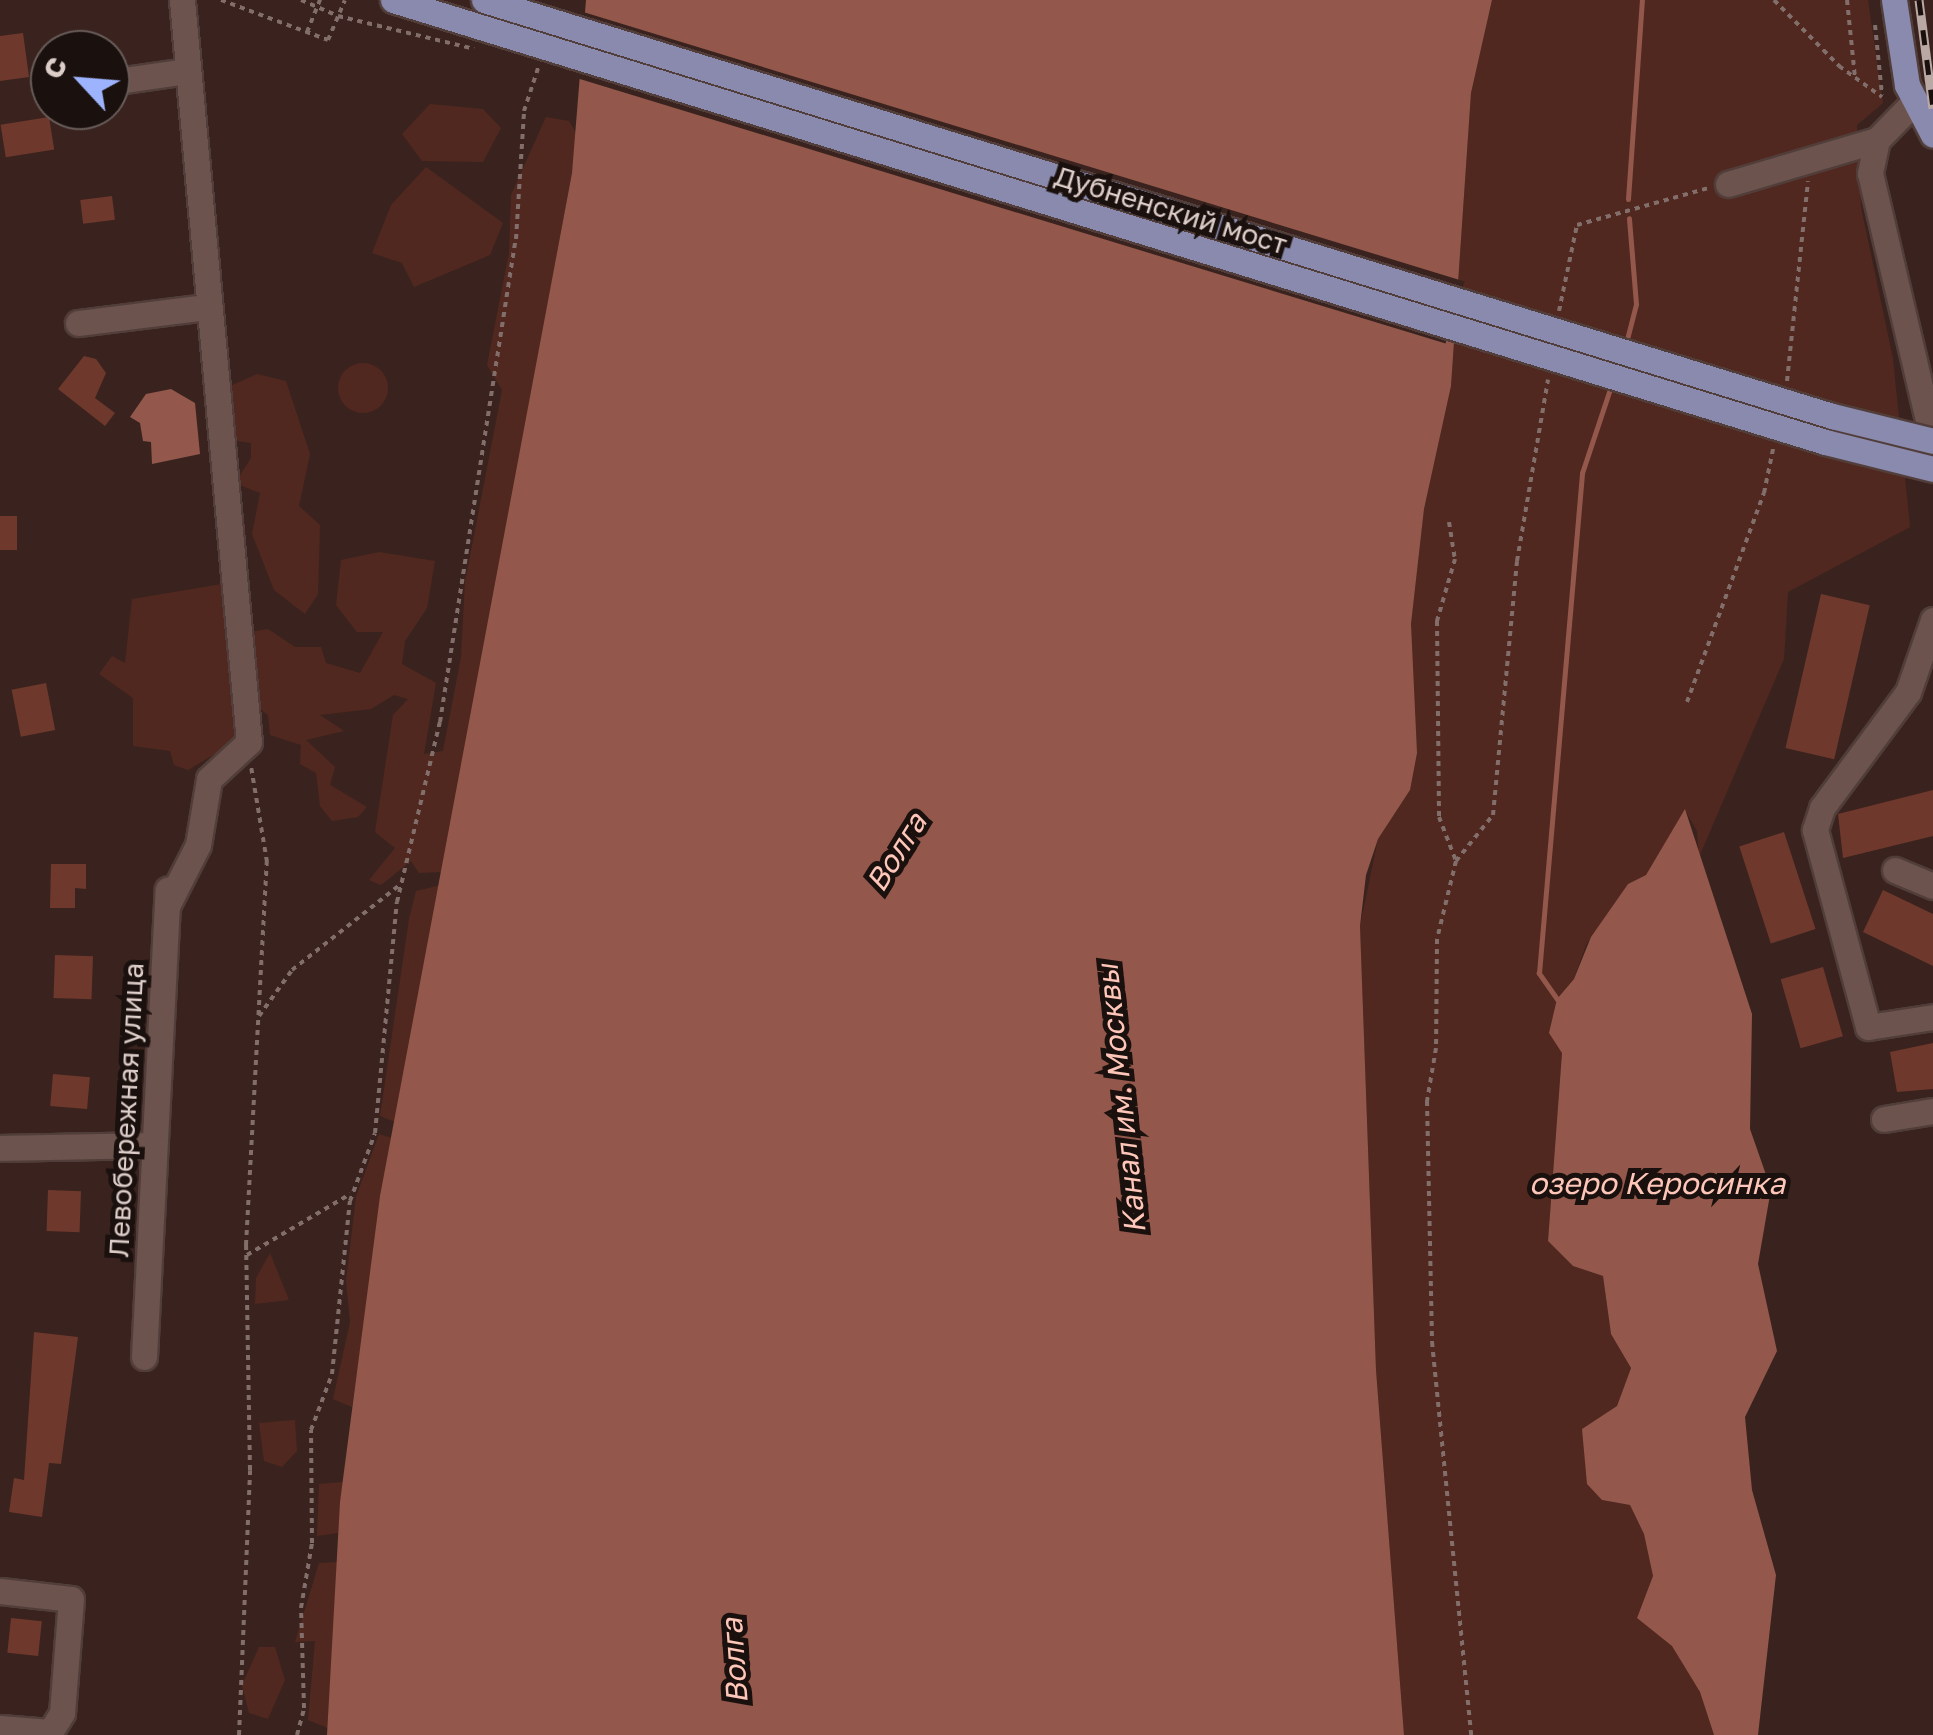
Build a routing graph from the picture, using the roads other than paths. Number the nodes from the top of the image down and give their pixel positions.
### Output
1 (182, 0) edge
2 (394, 0) edge
3 (484, 0) edge
4 (1894, 0) edge
5 (187, 71) junction
6 (130, 79) edge
7 (1910, 94) junction
8 (1933, 135) edge
9 (1878, 140) junction
10 (1728, 184) road end
11 (206, 307) junction
12 (78, 323) dead end
13 (1933, 441) edge
14 (1933, 469) edge
15 (1933, 620) edge
16 (171, 865) dead end
17 (1895, 870) dead end
18 (1933, 886) edge
19 (167, 906) junction
20 (1933, 1016) edge
21 (1933, 1111) edge
22 (1884, 1119) dead end
23 (152, 1145) junction
24 (0, 1148) edge
25 (144, 1357) dead end
26 (0, 1591) edge
27 (0, 1728) edge

1 - 5 street
2 - 14 main road, Дубненский мост, bridge
3 - 13 main road, Дубненский мост, bridge
4 - 7 main road
5 - 6 street
5 - 11 street
7 - 8 main road
7 - 9 street
9 - 10 street
9 - 13 street
11 - 12 street
11 - 19 street
15 - 20 street
16 - 19 street, Левобережная улица
17 - 18 street
19 - 23 street, Левобережная улица
21 - 22 street
23 - 24 street
23 - 25 street, Левобережная улица
26 - 27 street

